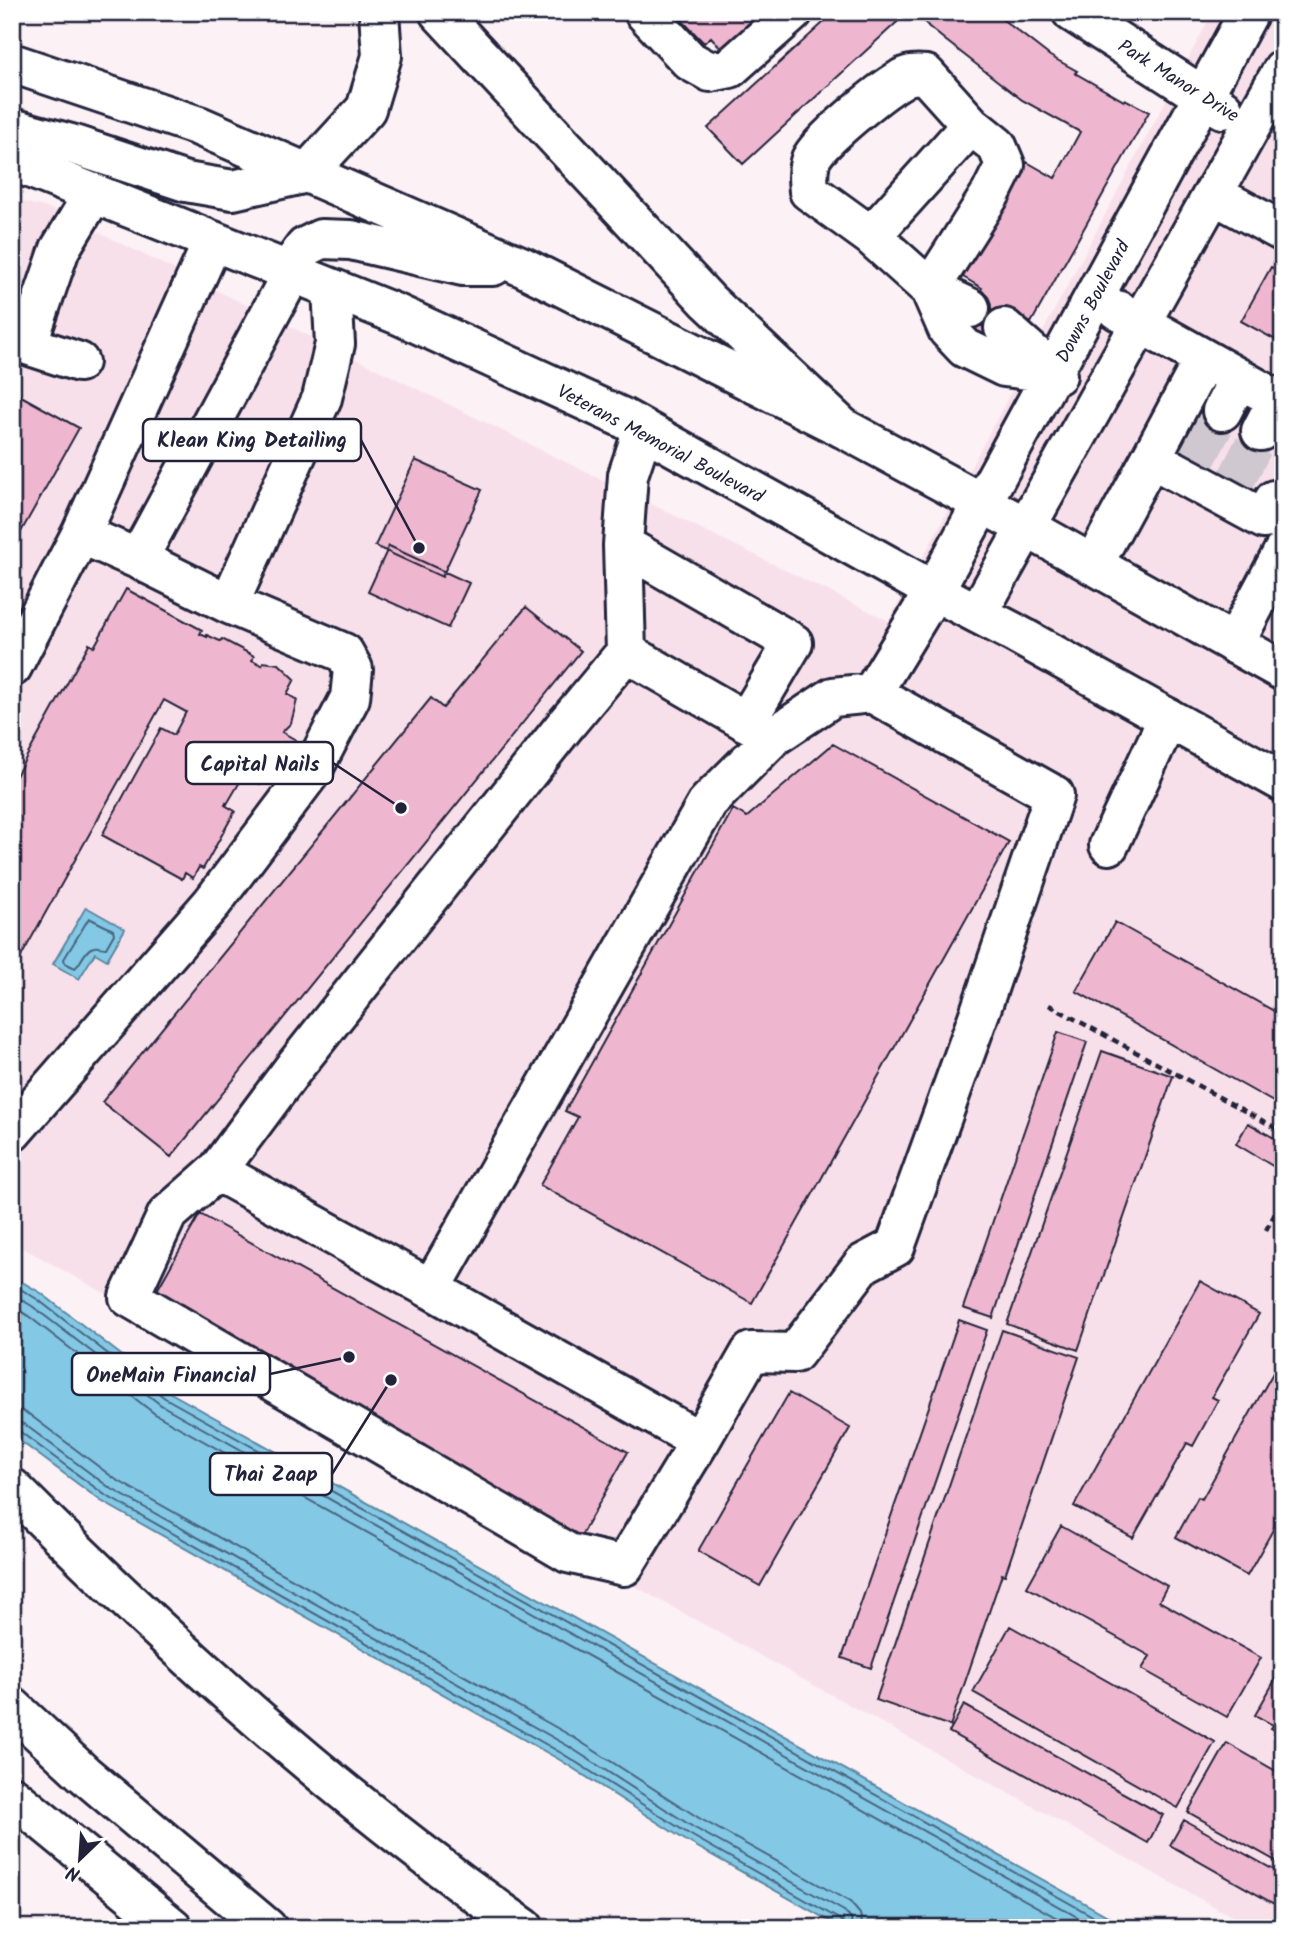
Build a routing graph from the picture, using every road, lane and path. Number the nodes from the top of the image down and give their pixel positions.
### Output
1 (379, 12) edge
2 (439, 12) edge
3 (644, 12) edge
4 (793, 12) edge
5 (1072, 12) edge
6 (1250, 12) edge
7 (12, 63) edge
8 (1203, 96) junction
9 (1270, 102) edge
10 (971, 125) junction
11 (12, 128) edge
12 (12, 161) edge
13 (307, 173) junction
14 (94, 193) junction
15 (1213, 194) junction
16 (1283, 232) edge
17 (871, 236) junction
18 (213, 241) junction
19 (523, 267) junction
20 (292, 273) junction
21 (332, 289) junction
22 (930, 289) junction
23 (1094, 296) junction
24 (970, 307) dead end
25 (1140, 324) junction
26 (1004, 328) dead end
27 (20, 342) edge
28 (1204, 359) junction
29 (79, 362) dead end
30 (1053, 373) junction
31 (1098, 398) junction
32 (1274, 411) edge
33 (843, 428) junction
34 (643, 430) junction
35 (1151, 458) junction
36 (982, 503) junction
37 (1274, 516) edge
38 (1026, 527) junction
39 (81, 534) junction
40 (623, 545) junction
41 (1283, 552) edge
42 (138, 559) junction
43 (1093, 565) junction
44 (934, 591) junction
45 (229, 604) junction
46 (978, 613) junction
47 (1234, 643) junction
48 (626, 652) junction
49 (12, 667) edge
50 (1283, 671) edge
51 (872, 694) junction
52 (1168, 718) junction
53 (760, 729) junction
54 (1283, 782) edge
55 (1109, 845) dead end
56 (1049, 1005) dead end
57 (1283, 1116) edge
58 (1276, 1128) junction
59 (12, 1132) edge
60 (1283, 1134) edge
61 (217, 1171) junction
62 (1283, 1199) edge
63 (1266, 1230) dead end
64 (431, 1289) junction
65 (699, 1441) junction
66 (12, 1488) edge
67 (12, 1706) edge
68 (12, 1796) edge
69 (520, 1925) edge
70 (173, 1928) edge
71 (267, 1928) edge

1 - 13 main road
2 - 33 main road
3 - 4 main road
5 - 8 main road, Park Manor Drive
6 - 8 main road, Downs Boulevard
7 - 13 main road
8 - 9 main road, Park Manor Drive
8 - 23 main road, Downs Boulevard
9 - 15 main road
10 - 17 main road
10 - 17 main road
10 - 22 main road
11 - 13 main road
12 - 14 main road, Veterans Memorial Boulevard
13 - 19 main road
14 - 18 main road, Veterans Memorial Boulevard
14 - 27 main road
15 - 16 main road
15 - 25 main road
17 - 22 main road
18 - 20 main road, Veterans Memorial Boulevard
18 - 39 main road
19 - 20 main road
19 - 33 main road
20 - 21 main road, Veterans Memorial Boulevard
20 - 42 main road
21 - 34 main road, Veterans Memorial Boulevard
21 - 45 main road
22 - 24 main road
22 - 30 main road
23 - 25 main road
23 - 30 main road, Downs Boulevard
25 - 28 main road
25 - 31 main road
26 - 30 main road
27 - 29 main road
28 - 32 main road
28 - 35 main road
30 - 31 main road
30 - 36 main road, Downs Boulevard
31 - 38 main road
33 - 36 main road
34 - 40 main road
34 - 44 main road, Veterans Memorial Boulevard
35 - 37 main road
35 - 43 main road
36 - 38 main road
36 - 44 main road, Downs Boulevard
38 - 43 main road
38 - 46 main road
39 - 42 main road
39 - 49 main road
40 - 48 main road
40 - 53 main road
41 - 47 main road
42 - 45 main road
43 - 47 main road
44 - 46 main road, Veterans Memorial Boulevard
44 - 51 main road, Downs Boulevard
45 - 59 main road
46 - 52 main road, Veterans Memorial Boulevard
47 - 50 main road
48 - 53 main road
48 - 61 main road
51 - 53 main road
51 - 65 main road
52 - 54 main road, Veterans Memorial Boulevard
52 - 55 main road
53 - 64 main road
56 - 58 path
57 - 58 path
58 - 60 path
61 - 64 main road
61 - 65 main road
62 - 63 path
64 - 65 main road
66 - 69 main road
67 - 71 main road
68 - 70 main road

